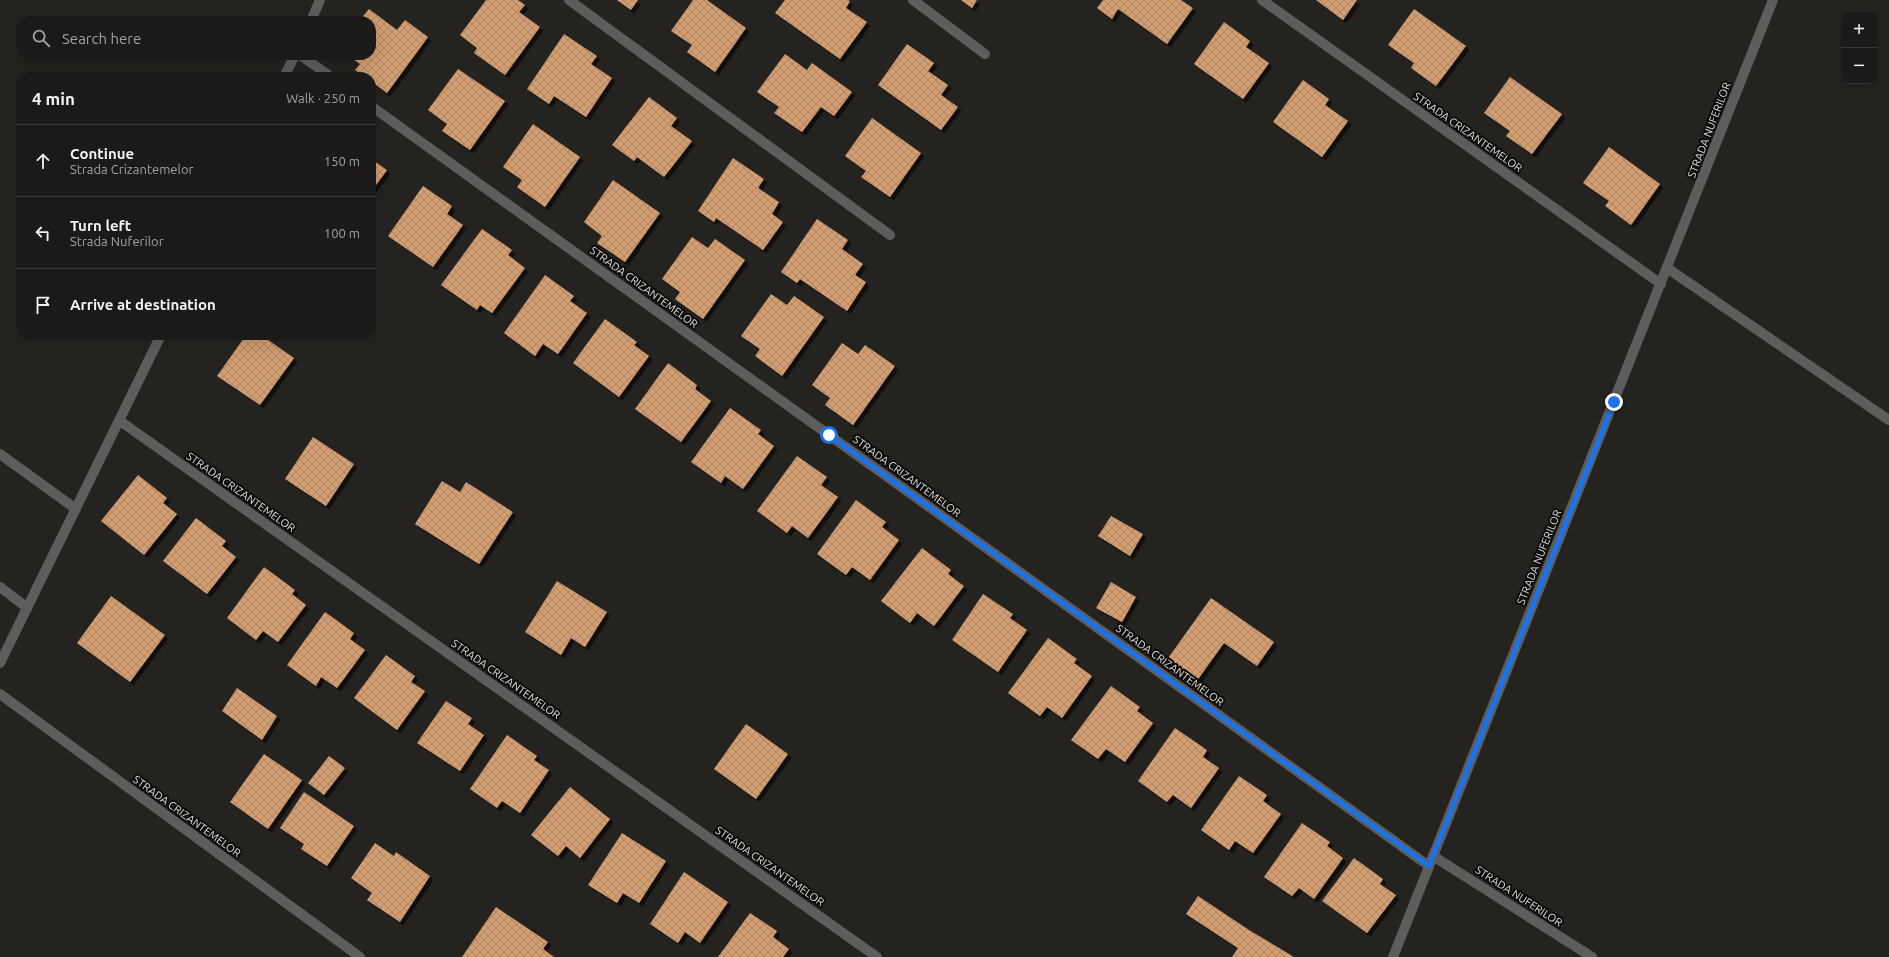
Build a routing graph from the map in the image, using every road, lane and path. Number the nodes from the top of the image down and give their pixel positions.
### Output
1 (320, 0) edge
2 (569, 0) edge
3 (912, 0) edge
4 (1262, 0) edge
5 (1773, 0) edge
6 (313, 16) edge
7 (985, 54) dead end
8 (292, 60) edge
9 (307, 60) edge
10 (286, 72) edge
11 (324, 72) edge
12 (376, 110) edge
13 (890, 235) dead end
14 (1667, 268) junction
15 (1661, 284) junction
16 (159, 340) edge
17 (1889, 420) edge
18 (120, 422) junction
19 (0, 454) edge
20 (76, 508) junction
21 (0, 587) edge
22 (26, 607) junction
23 (0, 664) edge
24 (0, 694) edge
25 (1433, 856) junction
26 (1429, 866) junction
27 (360, 957) edge
28 (878, 957) edge
29 (1393, 957) edge
30 (1592, 957) edge

1 - 6 street
2 - 13 street
3 - 7 street
4 - 15 street, STRADA CRIZANTEMELOR
5 - 14 street, STRADA NUFERILOR
8 - 10 street
9 - 11 street
12 - 26 street, STRADA CRIZANTEMELOR
14 - 15 street, STRADA NUFERILOR
14 - 17 street
15 - 25 street, STRADA NUFERILOR
16 - 18 street
18 - 20 street
18 - 28 street, STRADA CRIZANTEMELOR
19 - 20 street
20 - 22 street
21 - 22 street
22 - 23 street
24 - 27 street, STRADA CRIZANTEMELOR
25 - 26 street, STRADA NUFERILOR
25 - 30 street, STRADA NUFERILOR
26 - 29 street, STRADA NUFERILOR

